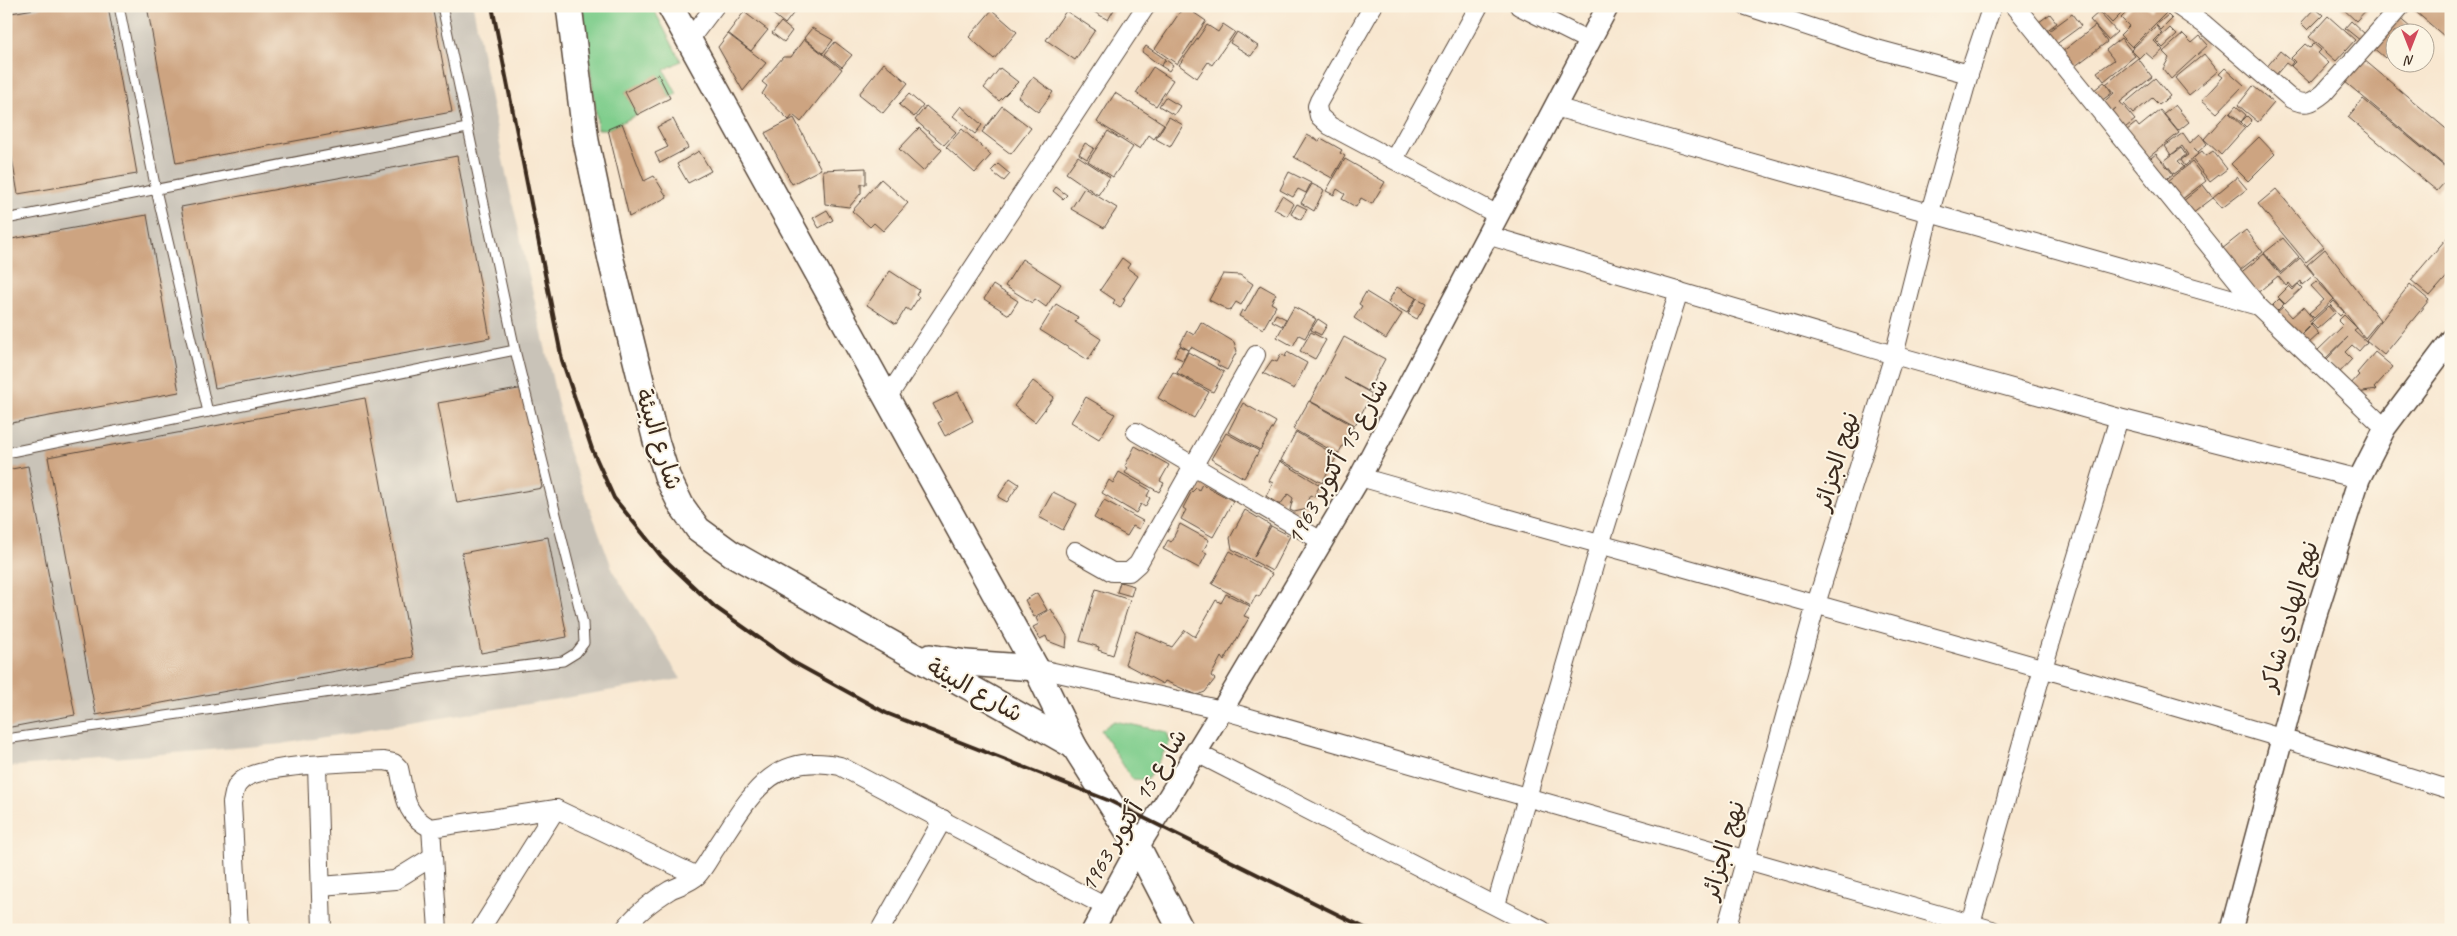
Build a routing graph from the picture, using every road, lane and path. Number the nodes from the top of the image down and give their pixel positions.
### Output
1 (120, 6) edge
2 (442, 6) edge
3 (569, 6) edge
4 (670, 6) edge
5 (715, 6) edge
6 (1146, 6) edge
7 (1373, 6) edge
8 (1479, 6) edge
9 (1519, 6) edge
10 (1608, 6) edge
11 (1746, 6) edge
12 (1992, 6) edge
13 (2015, 6) edge
14 (2178, 6) edge
15 (2401, 6) edge
16 (689, 40) junction
17 (1589, 41) junction
18 (1969, 74) junction
19 (1554, 107) junction
20 (468, 128) junction
21 (1394, 159) junction
22 (156, 190) junction
23 (1930, 212) junction
24 (1498, 215) junction
25 (6, 219) edge
26 (1487, 235) junction
27 (1679, 290) junction
28 (2258, 306) junction
29 (2451, 340) edge
30 (516, 350) junction
31 (1256, 355) dead end
32 (1894, 355) junction
33 (887, 398) junction
34 (208, 412) junction
35 (2119, 418) junction
36 (2386, 428) junction
37 (1136, 432) dead end
38 (6, 453) edge
39 (1193, 466) junction
40 (1360, 477) junction
41 (2359, 479) junction
42 (1323, 542) junction
43 (1600, 545) junction
44 (1075, 551) dead end
45 (1816, 604) junction
46 (910, 653) junction
47 (1036, 668) junction
48 (2043, 668) junction
49 (1222, 710) junction
50 (2282, 737) junction
51 (6, 739) edge
52 (1074, 746) junction
53 (1197, 753) junction
54 (316, 765) junction
55 (2451, 790) edge
56 (1526, 796) junction
57 (556, 809) junction
58 (943, 819) junction
59 (431, 828) junction
60 (1138, 847) junction
61 (432, 857) junction
62 (1746, 859) junction
63 (697, 876) junction
64 (321, 886) junction
65 (1496, 905) junction
66 (1106, 907) junction
67 (1971, 924) junction
68 (1184, 927) edge
69 (239, 930) edge
70 (322, 930) edge
71 (438, 930) edge
72 (480, 930) edge
73 (624, 930) edge
74 (880, 930) edge
75 (1093, 930) edge
76 (1542, 930) edge
77 (1726, 930) edge
78 (1992, 930) edge
79 (2231, 930) edge

1 - 22 lane
2 - 20 lane
3 - 46 main road, شارع البيئة
4 - 16 main road, شارع البيئة
5 - 16 street
6 - 33 street
7 - 21 street
8 - 21 street
9 - 17 street
10 - 17 street, شارع 15 أكتوبر 1963
11 - 18 street
12 - 18 street, نهج الجزائر
13 - 28 street
14 - 15 street
16 - 33 main road, شارع البيئة
17 - 19 street, شارع 15 أكتوبر 1963
18 - 23 street, نهج الجزائر
19 - 23 street
19 - 24 street, شارع 15 أكتوبر 1963
20 - 22 lane
20 - 30 lane
21 - 24 street
22 - 25 lane
22 - 34 lane
23 - 28 street
23 - 32 street, نهج الجزائر
24 - 26 street, شارع 15 أكتوبر 1963
26 - 27 street
26 - 40 street, شارع 15 أكتوبر 1963
27 - 32 street
27 - 43 street
28 - 36 street
29 - 36 street, نهج الهادي شاكر
30 - 34 lane
30 - 51 lane
31 - 39 street
32 - 35 street
32 - 45 street, نهج الجزائر
33 - 47 main road, شارع البيئة
34 - 38 lane
35 - 41 street
35 - 48 street
36 - 41 street, نهج الهادي شاكر
37 - 39 street
39 - 42 street
39 - 44 street
40 - 42 street, شارع 15 أكتوبر 1963
40 - 43 street
41 - 50 street, نهج الهادي شاكر
42 - 49 street, شارع 15 أكتوبر 1963
43 - 45 street
43 - 56 street
45 - 48 street
45 - 62 street, نهج الجزائر
46 - 47 main road
46 - 52 main road, شارع البيئة
47 - 49 street
47 - 52 main road, شارع البيئة
48 - 50 street
48 - 67 street
49 - 53 street, شارع 15 أكتوبر 1963
49 - 56 street
50 - 55 street
50 - 79 street, نهج الهادي شاكر
52 - 60 main road, شارع البيئة
53 - 60 street, شارع 15 أكتوبر 1963
53 - 65 street
54 - 59 street
54 - 64 street
54 - 69 street
56 - 62 street
56 - 65 street
57 - 59 street
57 - 63 street
57 - 72 street
58 - 63 street
58 - 66 street
58 - 74 street
59 - 61 street
60 - 66 street, شارع 15 أكتوبر 1963
60 - 68 main road, شارع البيئة
61 - 64 street
61 - 71 street
62 - 67 street
62 - 77 street, نهج الجزائر
63 - 73 street
64 - 70 street
65 - 76 street
66 - 75 street, شارع 15 أكتوبر 1963
67 - 78 street

